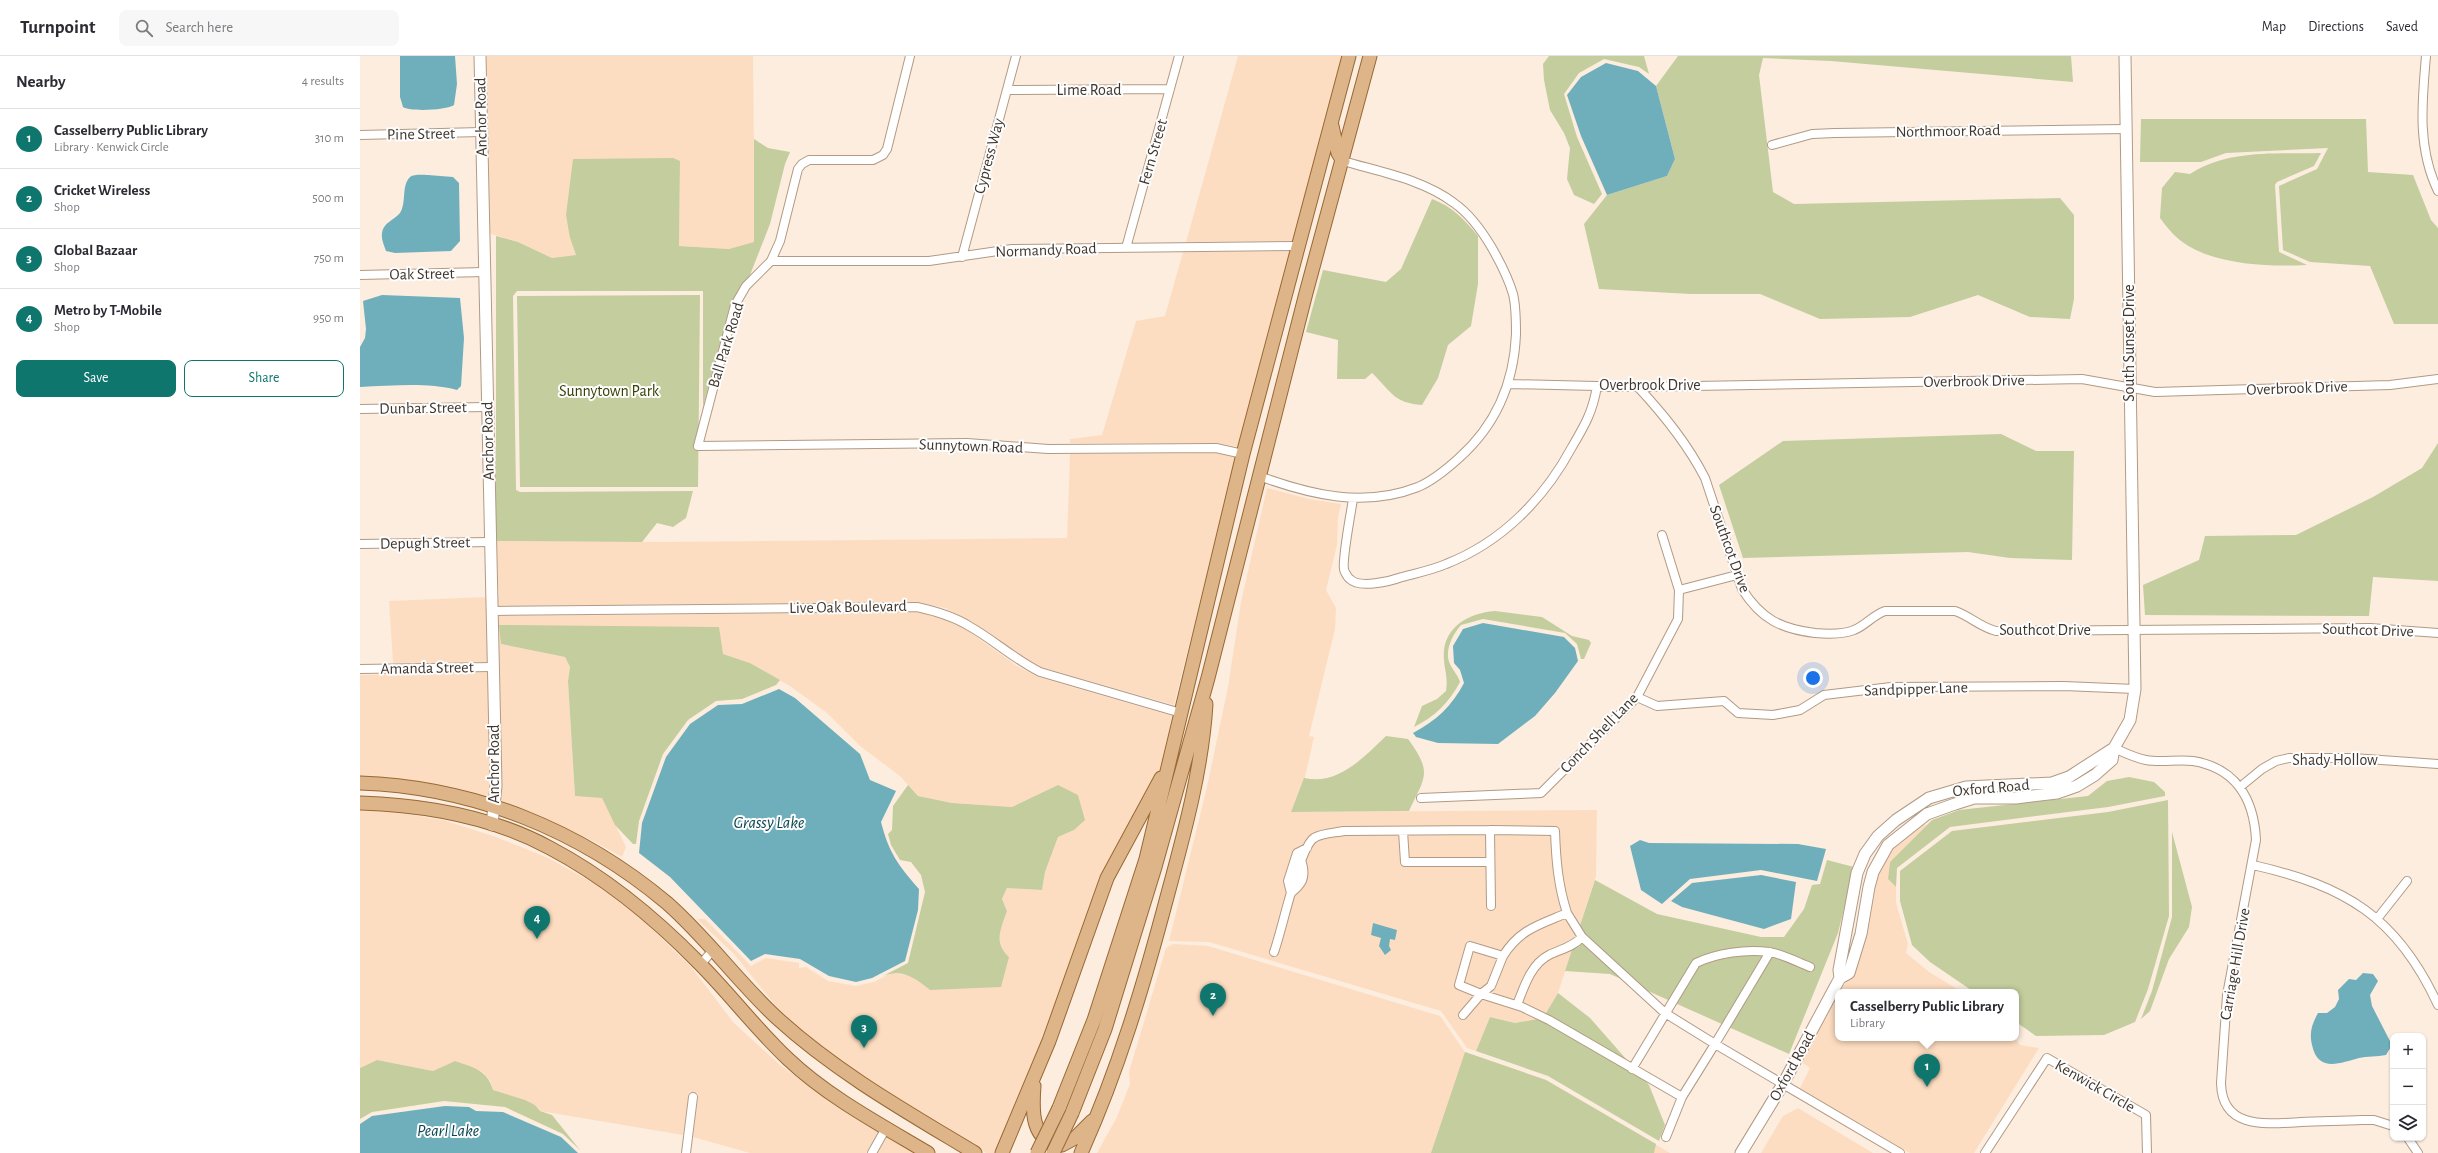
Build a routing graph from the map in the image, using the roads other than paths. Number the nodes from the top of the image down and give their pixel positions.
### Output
1 (480, 56) edge
2 (910, 56) edge
3 (1016, 56) edge
4 (1180, 56) edge
5 (1349, 56) edge
6 (1362, 56) edge
7 (1370, 56) edge
8 (2125, 56) edge
9 (2426, 56) edge
10 (1364, 81) junction
11 (1170, 89) junction
12 (1007, 90) junction
13 (1331, 122) junction
14 (2126, 129) junction
15 (481, 132) junction
16 (360, 135) edge
17 (1772, 145) dead end
18 (1343, 161) junction
19 (2438, 191) edge
20 (1298, 246) junction
21 (1126, 248) junction
22 (962, 257) junction
23 (771, 261) junction
24 (484, 272) junction
25 (360, 275) edge
26 (1306, 293) junction
27 (2438, 379) edge
28 (1509, 384) junction
29 (1597, 386) junction
30 (1638, 386) junction
31 (2129, 388) junction
32 (487, 407) junction
33 (360, 409) edge
34 (698, 446) joint
35 (1243, 454) junction
36 (1259, 476) junction
37 (1253, 500) junction
38 (1353, 500) junction
39 (1662, 535) dead end
40 (490, 542) junction
41 (360, 544) edge
42 (1737, 575) junction
43 (1679, 590) junction
44 (492, 611) junction
45 (2133, 630) junction
46 (2438, 633) edge
47 (493, 667) junction
48 (360, 669) edge
49 (1208, 678) junction
50 (2135, 689) junction
51 (1637, 697) junction
52 (1181, 713) junction
53 (2114, 748) junction
54 (2438, 764) edge
55 (1169, 765) junction
56 (360, 783) edge
57 (2240, 787) junction
58 (1422, 798) dead end
59 (360, 803) edge
60 (496, 806) junction
61 (492, 825) junction
62 (1490, 830) junction
63 (1403, 831) junction
64 (1490, 862) junction
65 (2253, 865) junction
66 (1298, 867) junction
67 (2407, 881) dead end
68 (1291, 894) junction
69 (1491, 906) dead end
70 (1567, 912) junction
71 (2378, 919) junction
72 (1582, 937) junction
73 (714, 950) junction
74 (1274, 952) dead end
75 (1770, 952) junction
76 (1503, 956) junction
77 (701, 964) junction
78 (1810, 967) dead end
79 (1840, 978) junction
80 (1481, 994) junction
81 (1517, 1005) junction
82 (2438, 1005) edge
83 (1665, 1013) junction
84 (1463, 1015) dead end
85 (1715, 1044) junction
86 (1632, 1069) junction
87 (1034, 1076) junction
88 (1783, 1084) junction
89 (693, 1097) dead end
90 (1682, 1097) junction
91 (1100, 1110) junction
92 (2390, 1125) edge
93 (886, 1128) junction
94 (1666, 1137) dead end
95 (2410, 1141) edge
96 (686, 1153) edge
97 (872, 1153) edge
98 (928, 1153) edge
99 (976, 1153) edge
100 (1002, 1153) edge
101 (1037, 1153) edge
102 (1053, 1153) edge
103 (1081, 1153) edge
104 (1741, 1153) edge
105 (1900, 1153) edge
106 (1985, 1153) edge
107 (2147, 1153) edge
108 (2418, 1153) edge

1 - 15 street, Anchor Road
2 - 23 street, Ball Park Road
3 - 12 street, Cypress Way
4 - 11 street, Fern Street
5 - 13 main road
6 - 10 main road
7 - 10 main road
8 - 14 street, South Sunset Drive
9 - 19 street
10 - 18 main road
11 - 12 street, Lime Road
11 - 21 street, Fern Street
12 - 22 street, Cypress Way
13 - 18 main road
13 - 20 main road
14 - 17 street, Northmoor Road
14 - 31 street, South Sunset Drive
15 - 16 street, Pine Street
15 - 24 street, Anchor Road
18 - 26 main road
18 - 28 street
20 - 21 street, Normandy Road
20 - 26 main road
20 - 35 main road
21 - 22 street, Normandy Road
22 - 23 street, Normandy Road
23 - 34 street, Ball Park Road
24 - 25 street, Oak Street
24 - 32 street, Anchor Road
26 - 36 main road
27 - 31 street, Overbrook Drive
28 - 29 street, Overbrook Drive
28 - 38 street
29 - 30 street, Overbrook Drive
29 - 38 street
30 - 31 street, Overbrook Drive
30 - 42 street, Southcot Drive
31 - 45 street, South Sunset Drive
32 - 33 street, Dunbar Street
32 - 40 street, Anchor Road
34 - 35 street, Sunnytown Road
35 - 37 main road
35 - 52 main road
36 - 37 main road
36 - 38 street
37 - 49 main road
39 - 43 street, Conch Shell Lane
40 - 41 street, Depugh Street
40 - 44 street, Anchor Road
42 - 43 street
42 - 45 street, Southcot Drive
43 - 51 street, Conch Shell Lane
44 - 47 street, Anchor Road
44 - 52 street, Live Oak Boulevard
45 - 46 street, Southcot Drive
45 - 50 street, Oxford Road
47 - 48 street, Amanda Street
47 - 60 street, Anchor Road
49 - 91 main road
49 - 102 main road, bridge
50 - 51 street, Sandpipper Lane
50 - 53 street, Oxford Road
51 - 58 street, Conch Shell Lane
52 - 55 main road
53 - 57 street, Carriage Hill Drive
53 - 79 street, Oxford Road
53 - 79 street, Oxford Road
54 - 57 street, Shady Hollow
55 - 87 main road
55 - 101 main road, bridge
56 - 60 main road
57 - 65 street, Carriage Hill Drive
59 - 61 main road
60 - 61 street, Anchor Road
60 - 73 main road
61 - 77 main road
62 - 63 street
62 - 64 street
62 - 70 street
63 - 64 street
63 - 66 street
64 - 69 street
65 - 71 street
65 - 92 street, Carriage Hill Drive
66 - 68 street
66 - 68 street
67 - 71 street
68 - 74 street
70 - 72 street
70 - 76 street
71 - 82 street
72 - 81 street
72 - 83 street
73 - 77 street
73 - 99 main road
75 - 78 street
75 - 83 street
75 - 85 street
76 - 80 street
76 - 80 street
77 - 93 main road
79 - 88 street, Oxford Road
80 - 81 street
80 - 84 street
81 - 86 street
83 - 85 street
83 - 86 street
85 - 88 street
85 - 90 street
86 - 90 street
87 - 91 main road
87 - 100 main road
88 - 104 street, Oxford Road
88 - 105 street
89 - 96 street
90 - 94 street
91 - 103 main road
93 - 97 street
93 - 98 main road
95 - 108 street
106 - 107 street, Kenwick Circle

